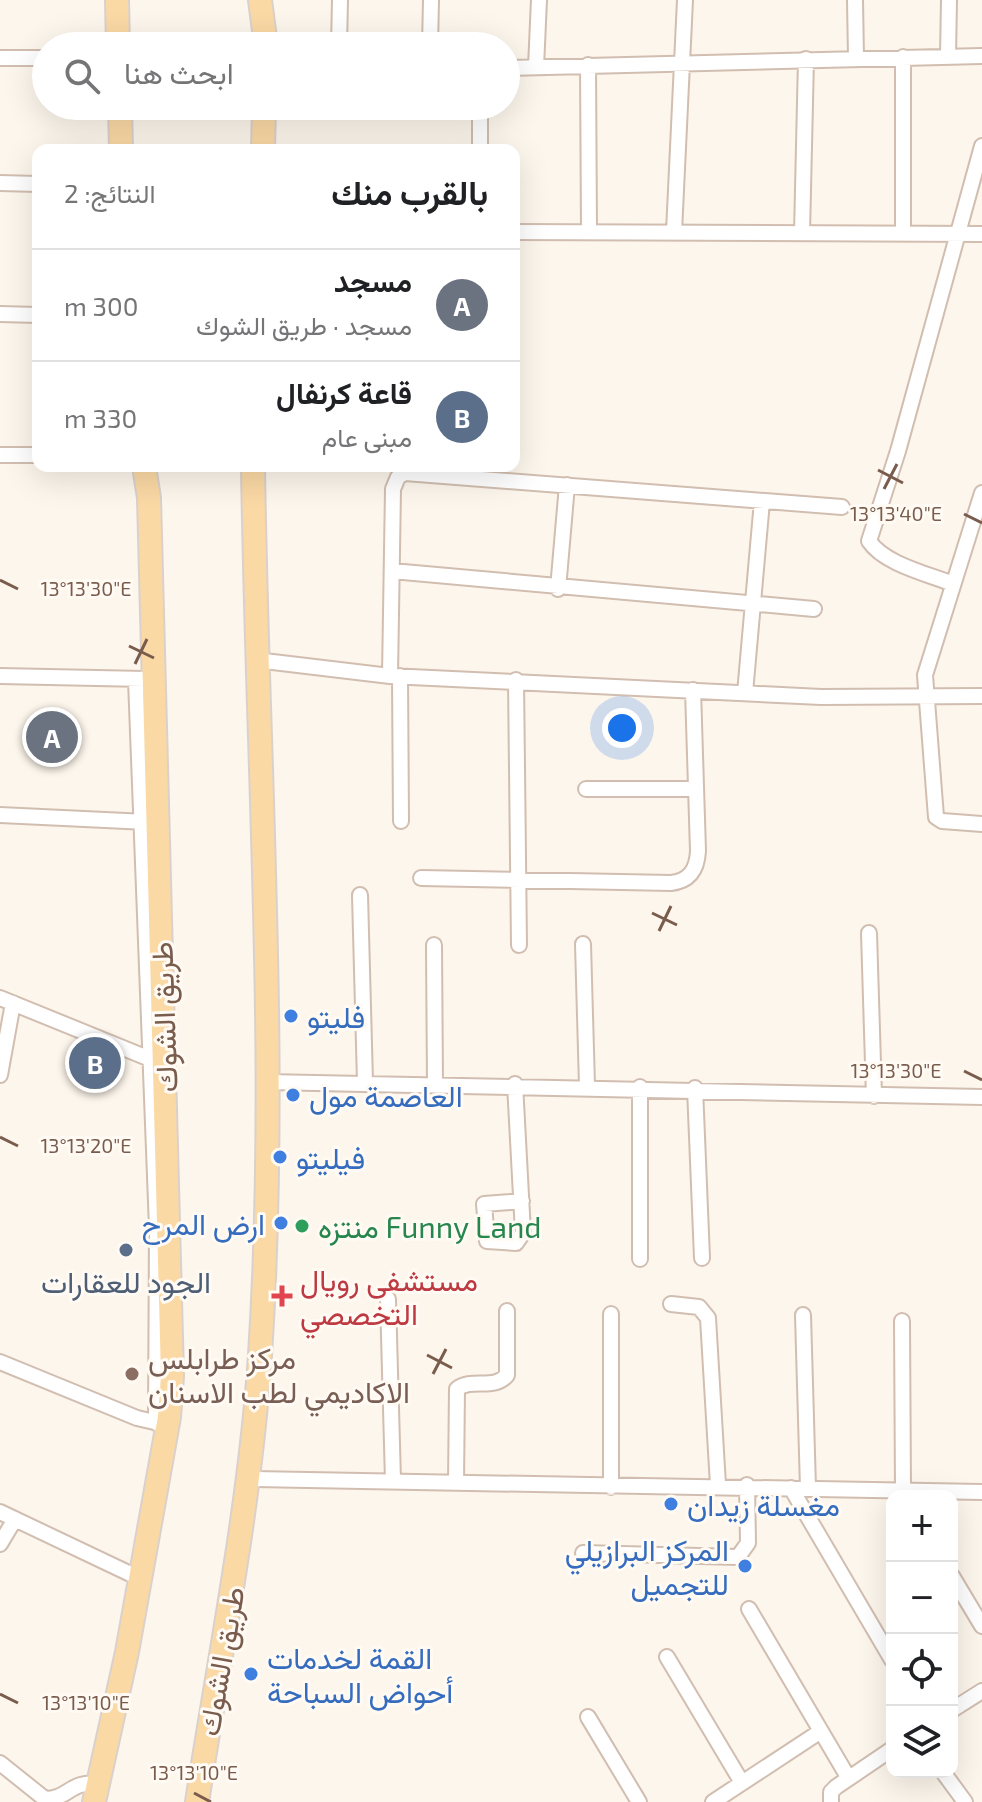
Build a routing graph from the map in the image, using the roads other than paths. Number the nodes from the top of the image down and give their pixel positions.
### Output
1 (117, 0) edge
2 (260, 0) edge
3 (340, 0) edge
4 (431, 0) edge
5 (539, 0) edge
6 (685, 0) edge
7 (855, 0) edge
8 (949, 0) edge
9 (118, 32) edge
10 (264, 32) edge
11 (339, 32) edge
12 (430, 32) edge
13 (948, 56) junction
14 (982, 56) edge
15 (903, 57) junction
16 (0, 58) edge
17 (32, 58) edge
18 (856, 58) junction
19 (806, 59) junction
20 (682, 62) junction
21 (588, 65) junction
22 (536, 67) junction
23 (520, 68) edge
24 (120, 120) edge
25 (264, 120) edge
26 (480, 120) edge
27 (121, 144) edge
28 (263, 144) edge
29 (480, 144) edge
30 (982, 146) edge
31 (0, 183) edge
32 (32, 184) edge
33 (589, 231) junction
34 (520, 232) edge
35 (674, 232) junction
36 (802, 233) junction
37 (903, 233) junction
38 (959, 234) junction
39 (982, 234) edge
40 (0, 314) edge
41 (32, 315) edge
42 (0, 455) edge
43 (32, 455) edge
44 (145, 472) edge
45 (253, 472) edge
46 (567, 485) junction
47 (982, 493) edge
48 (762, 501) junction
49 (842, 507) dead end
50 (392, 571) junction
51 (953, 584) junction
52 (558, 589) junction
53 (753, 603) junction
54 (814, 609) dead end
55 (256, 660) junction
56 (0, 676) edge
57 (395, 676) junction
58 (145, 679) junction
59 (516, 680) junction
60 (693, 690) junction
61 (745, 693) junction
62 (924, 694) junction
63 (982, 696) edge
64 (586, 789) dead end
65 (696, 789) junction
66 (0, 815) edge
67 (401, 821) dead end
68 (150, 822) junction
69 (982, 824) edge
70 (421, 878) dead end
71 (519, 879) junction
72 (360, 895) dead end
73 (869, 933) dead end
74 (583, 944) dead end
75 (434, 945) dead end
76 (519, 945) dead end
77 (7, 1001) edge
78 (157, 1061) junction
79 (0, 1075) edge
80 (267, 1082) junction
81 (365, 1082) junction
82 (435, 1083) junction
83 (515, 1084) junction
84 (587, 1086) junction
85 (640, 1087) junction
86 (695, 1088) junction
87 (874, 1096) junction
88 (982, 1097) edge
89 (522, 1201) dead end
90 (702, 1258) dead end
91 (640, 1259) dead end
92 (388, 1299) dead end
93 (671, 1304) dead end
94 (507, 1311) dead end
95 (611, 1314) dead end
96 (803, 1315) dead end
97 (902, 1321) dead end
98 (0, 1362) edge
99 (161, 1424) junction
100 (248, 1479) junction
101 (393, 1481) junction
102 (456, 1483) junction
103 (718, 1485) junction
104 (747, 1485) junction
105 (611, 1487) junction
106 (791, 1488) junction
107 (808, 1488) junction
108 (903, 1490) joint
109 (958, 1491) edge
110 (982, 1492) edge
111 (0, 1512) edge
112 (15, 1519) junction
113 (0, 1544) edge
114 (583, 1553) dead end
115 (141, 1579) junction
116 (958, 1586) edge
117 (749, 1609) dead end
118 (982, 1626) edge
119 (886, 1650) edge
120 (667, 1657) dead end
121 (982, 1691) edge
122 (958, 1706) edge
123 (588, 1717) dead end
124 (821, 1731) junction
125 (886, 1753) edge
126 (0, 1763) edge
127 (848, 1777) junction
128 (947, 1778) edge
129 (741, 1781) junction
130 (96, 1793) edge
131 (197, 1802) edge
132 (639, 1802) edge
133 (713, 1802) edge
134 (831, 1802) edge
135 (965, 1802) edge

1 - 9 main road
2 - 10 main road
3 - 11 street
4 - 12 street
5 - 22 street
6 - 20 street
7 - 18 street
8 - 13 street
13 - 14 street
13 - 15 street
15 - 18 street
15 - 37 street
16 - 17 street
18 - 19 street
19 - 20 street
19 - 36 street
20 - 21 street
20 - 35 street
21 - 22 street
21 - 33 street
22 - 23 street
24 - 27 main road
25 - 28 main road
26 - 29 street
30 - 38 street
31 - 32 street
33 - 34 street
33 - 35 street
35 - 36 street
36 - 37 street
37 - 38 street
38 - 39 street
38 - 51 street
40 - 41 street
42 - 43 street
44 - 58 main road, طريق الشوك
45 - 55 main road, طريق الشوك
46 - 48 street
46 - 50 street
46 - 52 street
47 - 51 street
48 - 49 street
48 - 53 street
50 - 52 street
50 - 57 street
51 - 62 street
52 - 53 street
53 - 54 street
53 - 61 street
55 - 57 street
55 - 80 main road, طريق الشوك
56 - 58 street
57 - 59 street
57 - 67 street
58 - 68 main road, طريق الشوك
59 - 60 street
59 - 71 street
60 - 61 street
60 - 65 street
61 - 62 street
62 - 63 street
62 - 69 street
64 - 65 street
65 - 71 street
66 - 68 street
68 - 78 main road, طريق الشوك
70 - 71 street
71 - 76 street
72 - 81 street
73 - 87 street
74 - 84 street
75 - 82 street
77 - 78 street
77 - 79 street
78 - 99 main road, طريق الشوك
80 - 81 street
80 - 100 main road, طريق الشوك
81 - 82 street
82 - 83 street
83 - 84 street
83 - 89 street
84 - 85 street
85 - 86 street
85 - 91 street
86 - 87 street
86 - 90 street
87 - 88 street
92 - 101 street
93 - 103 street
94 - 102 street
95 - 105 street
96 - 107 street
97 - 108 street
98 - 99 street
99 - 115 main road, طريق الشوك
100 - 101 street
100 - 131 main road, طريق الشوك
101 - 102 street
102 - 105 street
103 - 104 street
103 - 105 street
104 - 106 street
104 - 114 street
106 - 107 street
106 - 119 street
107 - 108 street
109 - 110 street
111 - 112 street
112 - 113 street
112 - 115 street
115 - 130 main road, طريق الشوك
116 - 118 street
117 - 124 street
120 - 129 street
121 - 122 street
123 - 132 street
124 - 127 street
124 - 129 street
125 - 127 street
126 - 130 street
127 - 134 street
128 - 135 street
129 - 133 street

